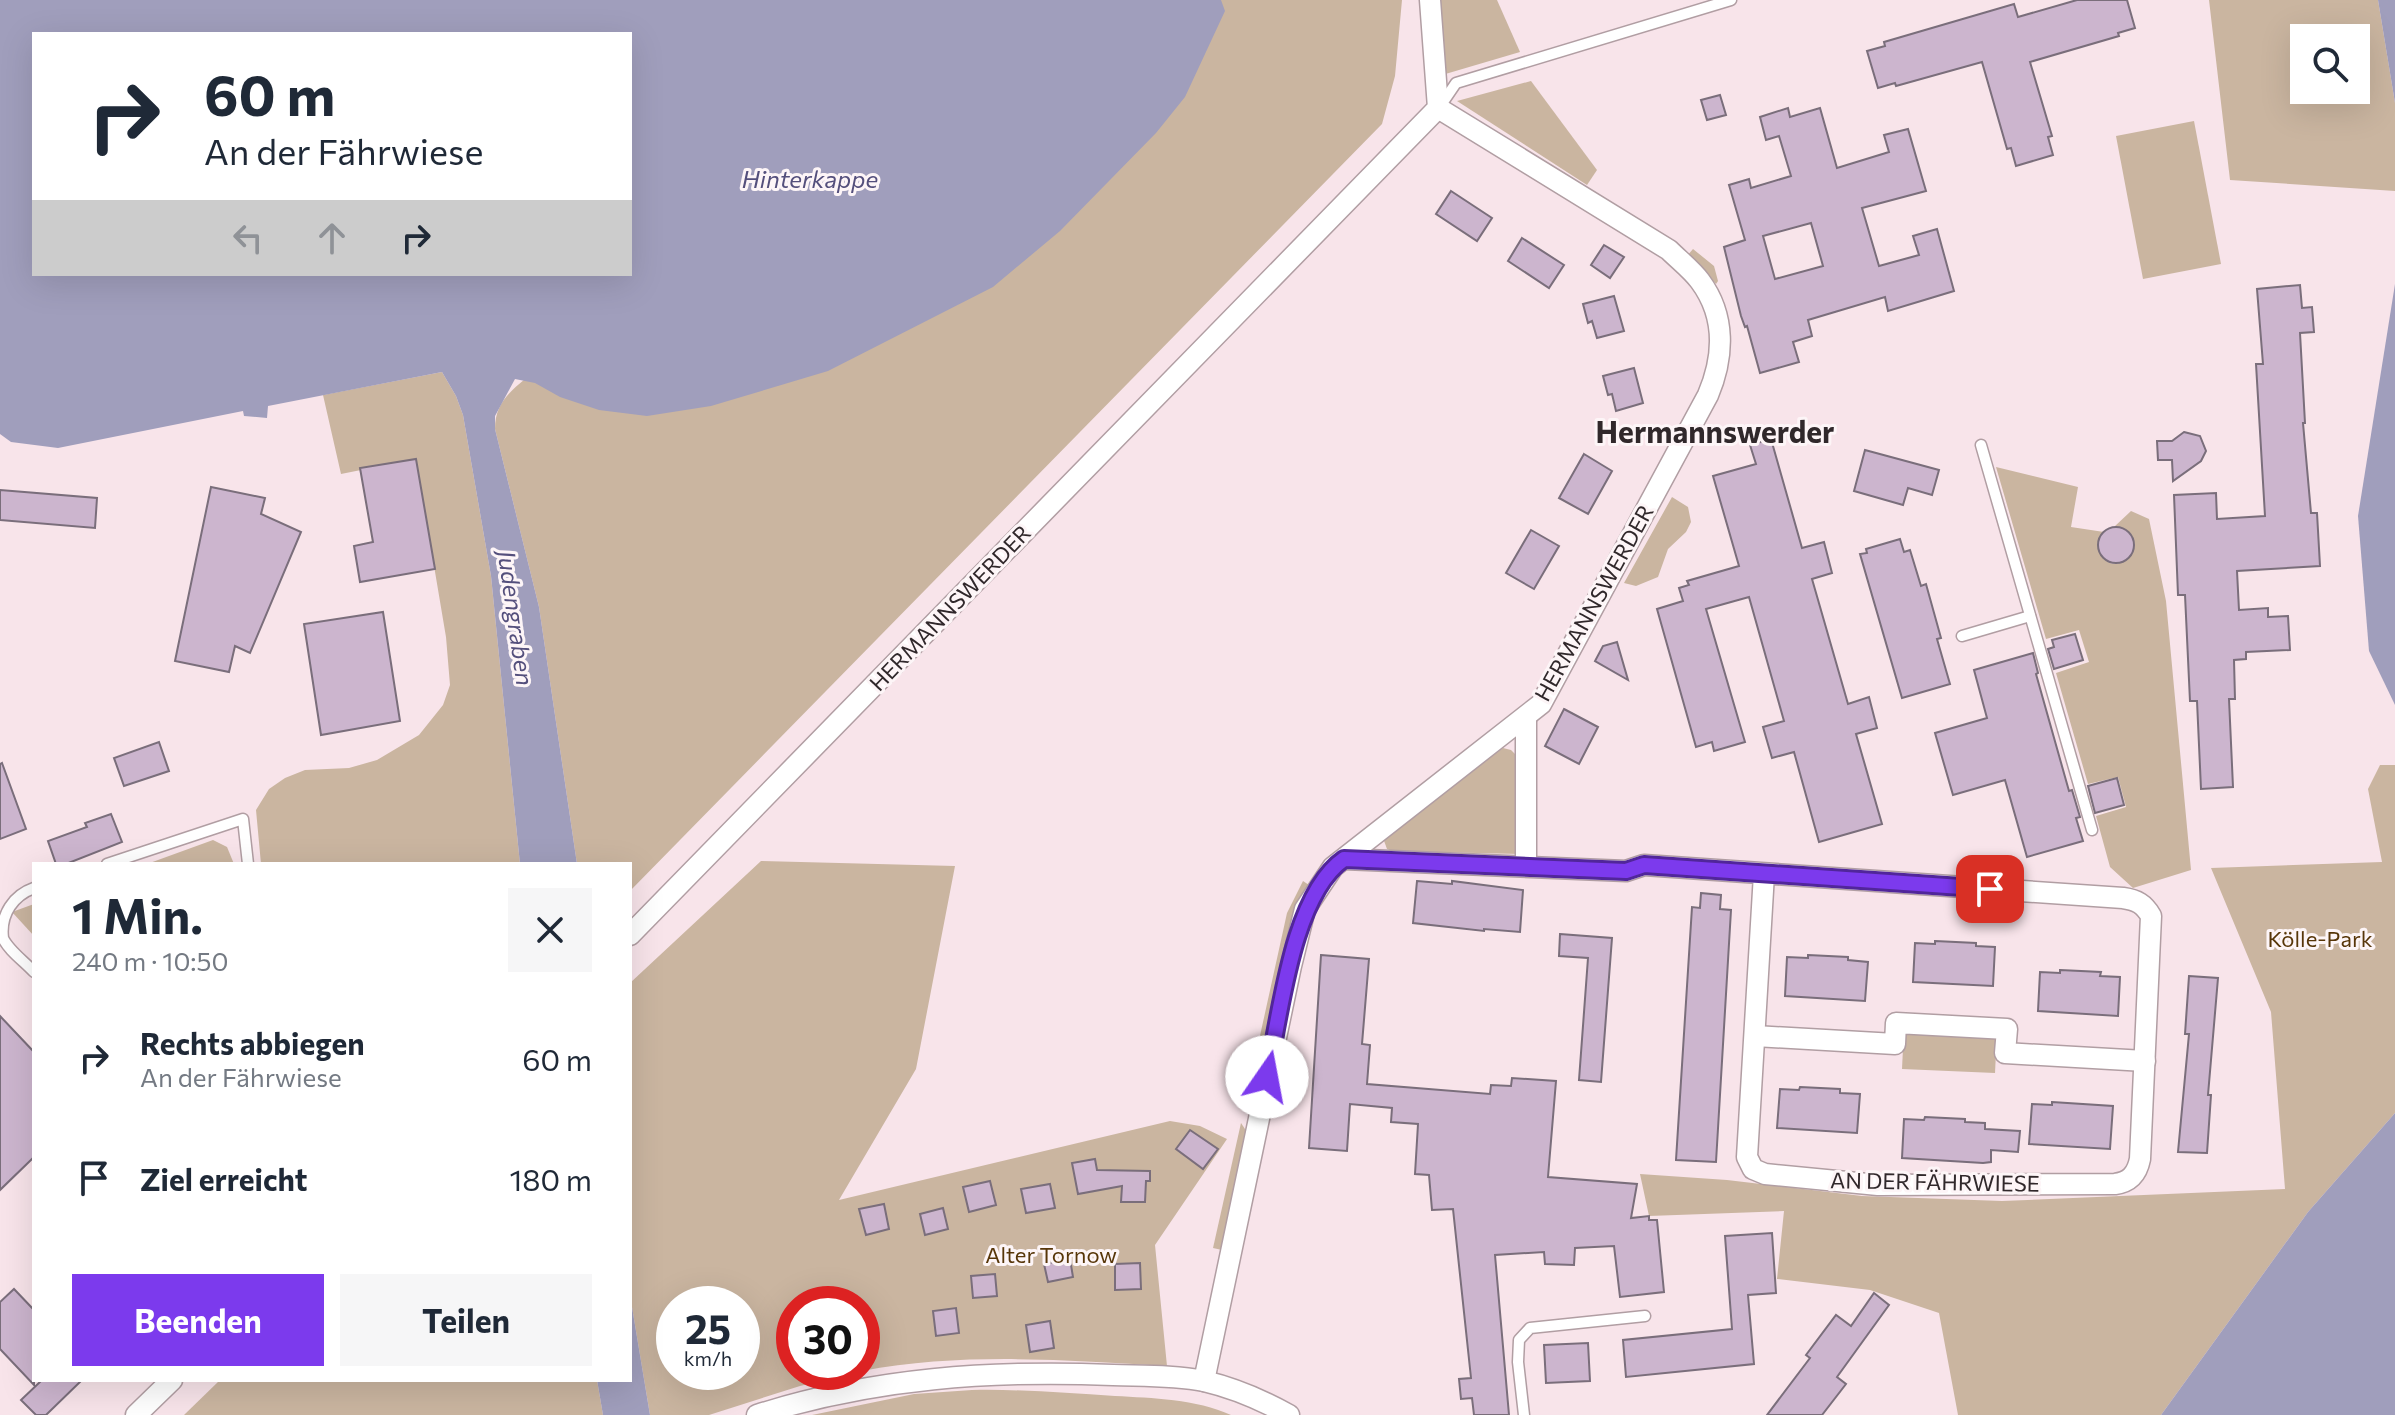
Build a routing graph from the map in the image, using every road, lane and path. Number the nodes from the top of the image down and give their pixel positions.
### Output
1 (1430, 0) edge
2 (1731, 0) edge
3 (1438, 108) junction
4 (1981, 445) dead end
5 (2030, 616) junction
6 (1962, 636) dead end
7 (1526, 717) junction
8 (2092, 830) dead end
9 (1344, 859) junction
10 (113, 862) edge
11 (248, 862) edge
12 (1526, 866) junction
13 (1764, 874) junction
14 (32, 889) edge
15 (632, 933) edge
16 (32, 970) edge
17 (1755, 1036) junction
18 (2145, 1061) junction
19 (1645, 1316) dead end
20 (1204, 1381) junction
21 (170, 1382) edge
22 (136, 1415) edge
23 (757, 1415) edge
24 (1289, 1415) edge
25 (1524, 1415) edge

1 - 3 street
2 - 3 lane
3 - 7 street, HERMANNSWERDER
3 - 15 street, HERMANNSWERDER
4 - 5 lane
5 - 6 lane
5 - 8 lane
7 - 9 street, HERMANNSWERDER
7 - 12 street
9 - 12 street, AN DER FÄHRWIESE
9 - 20 street, HERMANNSWERDER
10 - 11 lane
12 - 13 street, AN DER FÄHRWIESE
13 - 17 street, AN DER FÄHRWIESE
13 - 18 street, AN DER FÄHRWIESE
14 - 16 lane
17 - 18 street
17 - 18 street, AN DER FÄHRWIESE
19 - 25 lane
20 - 23 street
20 - 24 street
21 - 22 street

